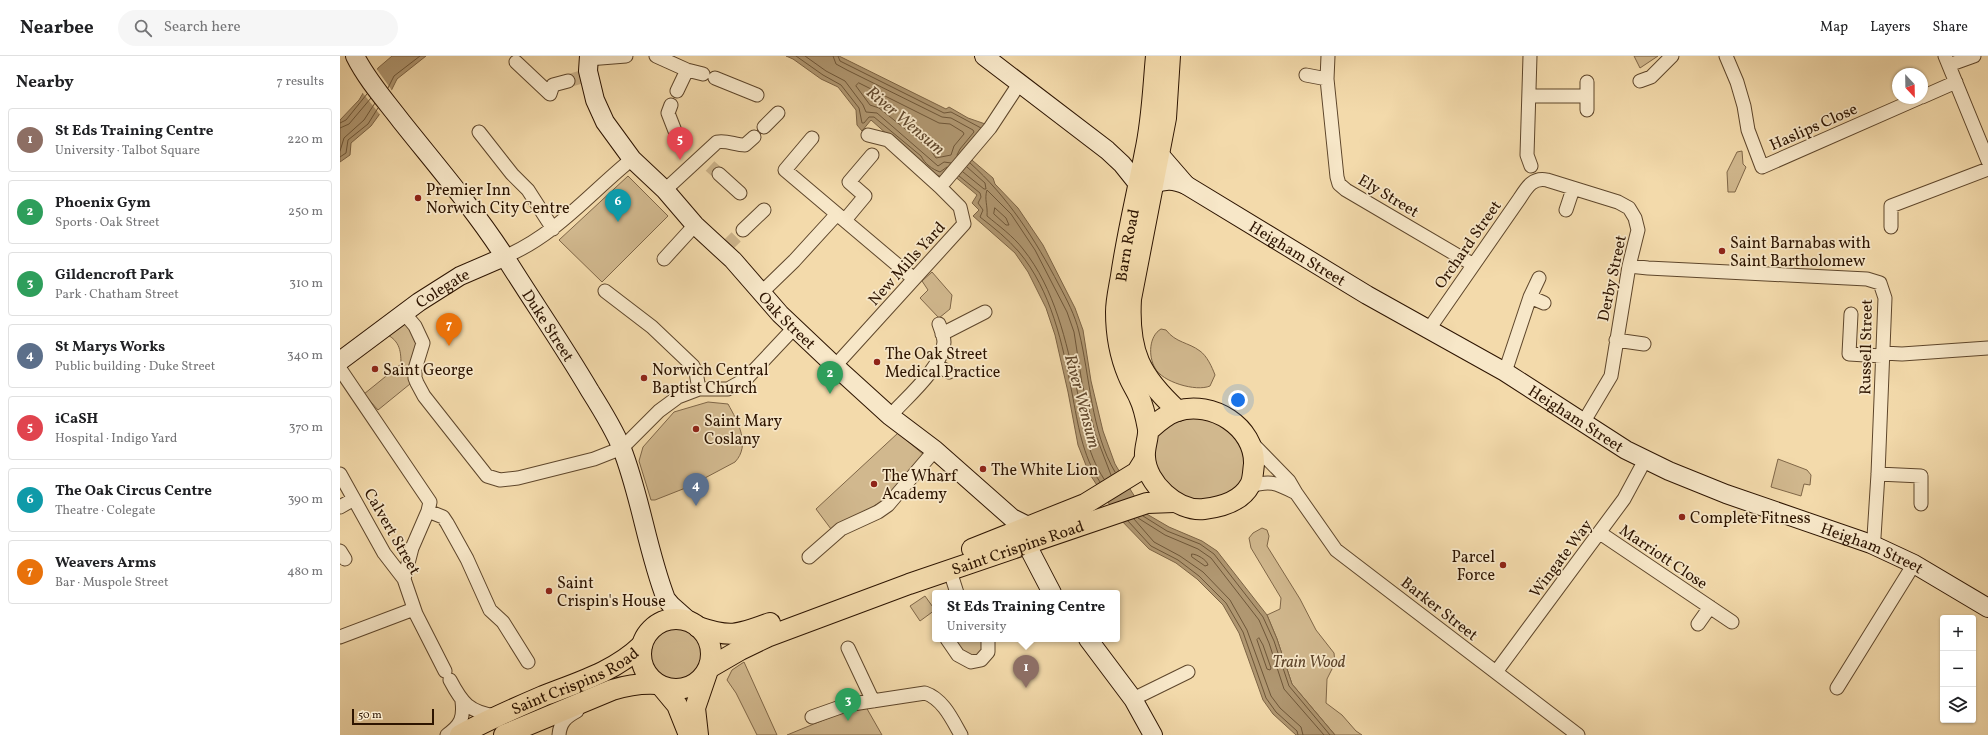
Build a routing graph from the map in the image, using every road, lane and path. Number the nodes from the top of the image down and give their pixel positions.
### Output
1 (355, 56) edge
2 (626, 56) edge
3 (656, 56) edge
4 (984, 56) edge
5 (1156, 56) edge
6 (1170, 56) edge
7 (1328, 56) edge
8 (1530, 56) edge
9 (1672, 56) edge
10 (1726, 56) edge
11 (1974, 56) edge
12 (1947, 61) edge
13 (516, 62) dead end
14 (583, 69) edge
15 (687, 70) junction
16 (1306, 75) dead end
17 (1327, 79) junction
18 (1640, 81) dead end
19 (1587, 82) dead end
20 (1956, 82) junction
21 (1018, 84) junction
22 (677, 91) dead end
23 (1928, 94) edge
24 (757, 95) dead end
25 (1530, 96) junction
26 (1587, 96) junction
27 (1905, 104) edge
28 (671, 105) dead end
29 (1587, 110) dead end
30 (778, 113) dead end
31 (764, 127) dead end
32 (675, 131) dead end
33 (479, 132) dead end
34 (868, 135) dead end
35 (754, 137) dead end
36 (812, 138) dead end
37 (1107, 150) junction
38 (1152, 154) junction
39 (872, 155) dead end
40 (632, 159) junction
41 (1988, 161) edge
42 (710, 166) junction
43 (1531, 166) dead end
44 (1988, 169) edge
45 (1535, 180) joint
46 (1146, 185) junction
47 (1186, 185) junction
48 (940, 187) junction
49 (1573, 188) junction
50 (665, 190) junction
51 (740, 193) dead end
52 (764, 210) dead end
53 (1566, 210) dead end
54 (841, 217) junction
55 (695, 225) junction
56 (1891, 228) dead end
57 (553, 229) junction
58 (743, 230) tunnel mouth
59 (504, 257) junction
60 (664, 259) dead end
61 (1472, 264) junction
62 (1629, 266) junction
63 (1539, 278) dead end
64 (914, 279) junction
65 (605, 291) dead end
66 (762, 292) junction
67 (1530, 297) junction
68 (1544, 303) dead end
69 (985, 312) dead end
70 (404, 313) junction
71 (1851, 314) dead end
72 (794, 328) junction
73 (1429, 329) junction
74 (1616, 340) junction
75 (1644, 344) dead end
76 (1988, 348) edge
77 (1883, 355) junction
78 (340, 362) edge
79 (936, 365) junction
80 (835, 366) junction
81 (340, 369) edge
82 (949, 372) dead end
83 (1505, 372) junction
84 (699, 389) junction
85 (1178, 411) junction
86 (890, 416) junction
87 (1583, 423) junction
88 (1148, 431) junction
89 (1248, 439) junction
90 (622, 448) junction
91 (935, 450) junction
92 (1144, 459) junction
93 (1645, 460) junction
94 (340, 474) edge
95 (1878, 474) junction
96 (1250, 486) junction
97 (1296, 493) junction
98 (354, 499) junction
99 (991, 499) junction
100 (1174, 502) junction
101 (1921, 504) dead end
102 (340, 507) edge
103 (428, 511) junction
104 (1600, 533) junction
105 (1028, 536) junction
106 (989, 543) junction
107 (1871, 544) junction
108 (808, 557) dead end
109 (1914, 564) junction
110 (950, 571) junction
111 (404, 578) junction
112 (956, 590) edge
113 (1051, 590) edge
114 (1710, 607) junction
115 (414, 608) junction
116 (1988, 608) edge
117 (1732, 622) dead end
118 (694, 624) junction
119 (1698, 624) dead end
120 (340, 637) edge
121 (949, 642) edge
122 (988, 642) edge
123 (1090, 642) edge
124 (642, 645) junction
125 (848, 648) dead end
126 (528, 662) dead end
127 (708, 669) junction
128 (1188, 672) dead end
129 (1496, 672) junction
130 (660, 685) junction
131 (1837, 688) dead end
132 (612, 690) junction
133 (1134, 699) junction
134 (874, 700) junction
135 (462, 701) junction
136 (498, 716) junction
137 (812, 717) dead end
138 (464, 728) edge
139 (447, 735) edge
140 (504, 735) edge
141 (559, 735) edge
142 (689, 735) edge
143 (698, 735) edge
144 (962, 735) edge
145 (1153, 735) edge
146 (1578, 735) edge

1 - 59 street, Duke Street
2 - 14 street
3 - 15 street
4 - 21 street
5 - 38 main road, Barn Road
6 - 38 main road, Barn Road
7 - 17 street, Ely Street
8 - 25 street
9 - 18 street
10 - 27 street, Haslips Close
11 - 12 street
12 - 20 street
13 - 14 street
14 - 40 street, Oak Street
15 - 22 street
15 - 24 street
16 - 17 street
17 - 61 street, Ely Street
19 - 26 street
20 - 23 street, Haslips Close
20 - 41 street
21 - 37 street
21 - 48 street
25 - 26 street
25 - 43 street
26 - 29 street
28 - 32 street
30 - 31 street
33 - 57 street
34 - 48 street, New Mills Yard
35 - 42 street
36 - 54 street
37 - 38 street
37 - 46 street
38 - 46 main road, Barn Road
38 - 47 street, Heigham Street
39 - 54 street
40 - 50 street, Oak Street
40 - 57 street, Colegate
42 - 50 street
42 - 51 street
44 - 56 street
45 - 49 street, Derby Street
45 - 61 street, Orchard Street
46 - 47 street, Heigham Street
46 - 85 main road, Barn Road
46 - 88 main road, Barn Road
47 - 73 street, Heigham Street
48 - 64 street, New Mills Yard
49 - 53 street
49 - 62 street, Derby Street
50 - 55 street, Oak Street
52 - 58 street
54 - 64 street
54 - 66 street
55 - 60 street
55 - 66 street, Oak Street
57 - 59 street, Colegate
59 - 70 street, Colegate
59 - 90 street, Duke Street
61 - 73 street, Orchard Street
62 - 74 street, Derby Street
62 - 77 street, Russell Street
63 - 67 street
64 - 80 street, New Mills Yard
65 - 84 street
66 - 72 street, Oak Street
67 - 68 street
67 - 83 street
69 - 79 street
70 - 78 street, Colegate
70 - 90 street
71 - 77 street
72 - 80 street, Oak Street
72 - 84 street
73 - 83 street, Heigham Street
74 - 75 street
74 - 87 street, Derby Street
76 - 77 street
77 - 95 street, Russell Street
79 - 82 street
79 - 86 street
80 - 86 street, Oak Street
81 - 103 street
83 - 87 street, Heigham Street
84 - 90 street
85 - 88 main road
85 - 89 main road
86 - 91 street, Oak Street
87 - 93 street, Heigham Street
88 - 92 main road, Barn Road
89 - 96 main road
89 - 97 street, Barker Street
90 - 118 street, Duke Street
91 - 99 street, Oak Street
91 - 108 street
92 - 100 main road
92 - 105 main road, Saint Crispins Road
93 - 104 street, Wingate Way
93 - 107 street, Heigham Street
94 - 98 street, Calvert Street
95 - 101 street
95 - 107 street, Russell Street
96 - 97 street, Barker Street
96 - 100 main road
97 - 129 street, Barker Street
98 - 102 street
98 - 111 street, Calvert Street
99 - 105 street, Oak Street
99 - 106 street, Oak Street
100 - 105 main road, Saint Crispins Road
103 - 111 street
103 - 126 street
104 - 114 street, Marriott Close
104 - 129 street, Wingate Way
105 - 106 main road, Saint Crispins Road
105 - 110 main road, Saint Crispins Road
105 - 113 street
106 - 118 main road, Saint Crispins Road
107 - 109 street, Heigham Street
109 - 116 street, Heigham Street
109 - 131 street
110 - 112 street
110 - 127 main road, Saint Crispins Road
111 - 115 street, Calvert Street
114 - 117 street, Marriott Close
114 - 119 street, Marriott Close
115 - 120 street
115 - 135 street, Calvert Street
118 - 124 main road, Saint Crispins Road
118 - 127 main road
121 - 122 street
123 - 133 street
124 - 130 main road, Saint Crispins Road
124 - 136 main road, Saint Crispins Road
125 - 134 street
127 - 130 main road, Saint Crispins Road
127 - 143 main road
128 - 133 street
129 - 146 street, Barker Street
130 - 132 main road, Saint Crispins Road
130 - 142 main road
132 - 140 main road, Saint Crispins Road
132 - 141 street
133 - 145 street
134 - 137 street
134 - 144 street
135 - 136 street, Calvert Street
135 - 138 street, Calvert Street
136 - 138 main road, Saint Crispins Road
138 - 139 street

